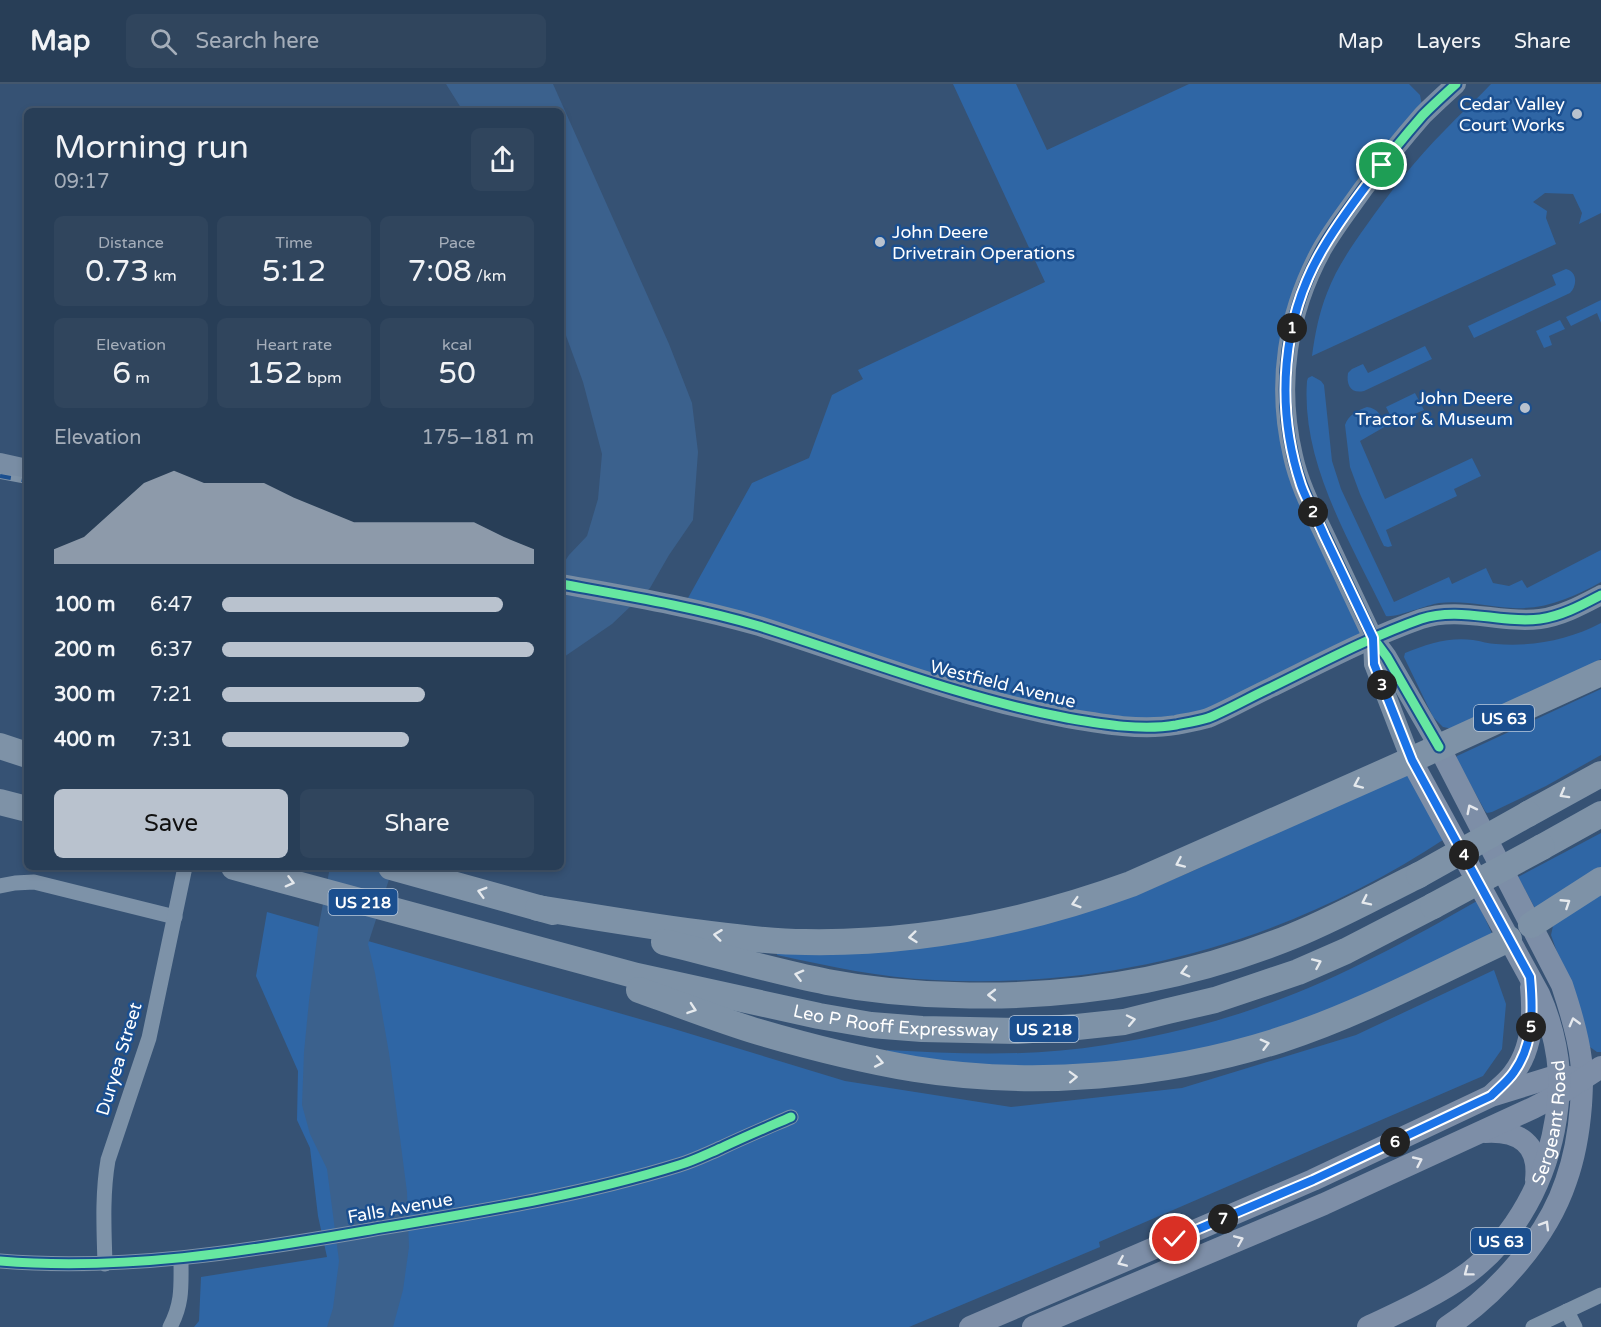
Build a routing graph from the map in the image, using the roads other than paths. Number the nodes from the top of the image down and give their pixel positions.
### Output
1 (1456, 84) edge
2 (0, 463) edge
3 (24, 468) edge
4 (564, 585) edge
5 (1601, 595) edge
6 (1373, 638) junction
7 (1601, 671) edge
8 (0, 746) edge
9 (1439, 747) junction
10 (24, 754) edge
11 (0, 760) edge
12 (1412, 760) junction
13 (24, 766) edge
14 (1601, 774) edge
15 (0, 802) edge
16 (0, 808) edge
17 (24, 811) edge
18 (24, 812) edge
19 (1601, 814) edge
20 (185, 870) edge
21 (245, 870) edge
22 (402, 870) edge
23 (1601, 880) edge
24 (0, 886) edge
25 (175, 917) junction
26 (1531, 925) junction
27 (645, 931) junction
28 (1509, 939) junction
29 (1530, 977) junction
30 (637, 983) junction
31 (1601, 1067) edge
32 (1582, 1080) junction
33 (1559, 1085) junction
34 (1491, 1096) junction
35 (791, 1117) dead end
36 (1480, 1132) junction
37 (1535, 1189) junction
38 (181, 1259) junction
39 (0, 1261) edge
40 (105, 1264) junction
41 (1601, 1295) edge
42 (1567, 1311) junction
43 (170, 1327) edge
44 (970, 1327) edge
45 (1033, 1327) edge
46 (1368, 1327) edge
47 (1447, 1327) edge
48 (1533, 1327) edge
49 (1575, 1327) edge

1 - 6 street
2 - 3 street
4 - 6 street, Westfield Avenue
5 - 6 street, Westfield Avenue
6 - 9 street
6 - 12 street
7 - 9 highway, US 63
8 - 10 highway
9 - 12 highway, US 63
26 -> 9 main road, Sergeant Road
11 - 13 highway
12 -> 27 highway
12 - 28 main road, Sergeant Road / US 63
14 -> 27 highway, Leo P Rooff Expressway / US 218, bridge
15 - 17 highway
16 - 18 highway
30 -> 19 highway, Leo P Rooff Expressway / US 218, bridge
20 - 25 street, Duryea Street
21 -> 30 highway, US 218
27 -> 22 highway, US 218
26 -> 23 highway
24 - 25 street
25 - 40 street, Duryea Street
26 - 28 main road
32 -> 26 main road, Sergeant Road
28 - 29 main road, Sergeant Road / US 63
30 -> 28 highway
29 - 33 main road, Sergeant Road / US 63
29 - 34 main road
31 - 32 main road
32 - 33 main road
47 -> 32 main road, Sergeant Road / US 63
33 - 34 main road
33 - 36 main road
33 - 37 main road, Sergeant Road / US 63
34 -> 44 main road
35 - 38 street, Falls Avenue
36 - 37 main road
45 -> 36 main road
37 -> 46 main road, Sergeant Road / US 63
38 - 40 street, Falls Avenue
38 - 43 street
39 - 40 street, Falls Avenue
41 - 42 street
42 - 48 street
42 - 49 street

